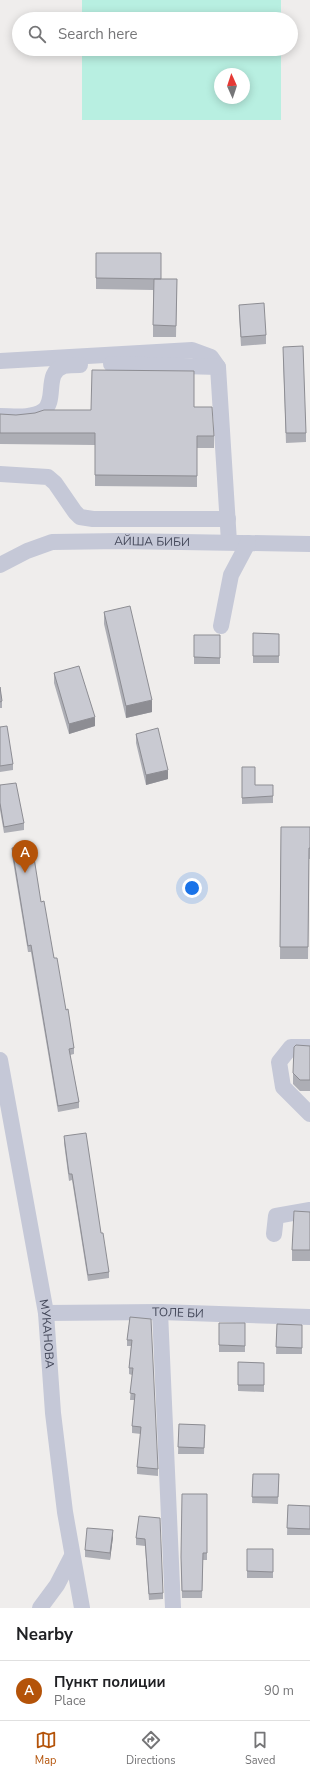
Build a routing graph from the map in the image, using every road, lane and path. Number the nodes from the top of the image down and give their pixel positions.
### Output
1 (0, 361) edge
2 (218, 368) junction
3 (0, 416) edge
4 (0, 474) edge
5 (228, 519) junction
6 (229, 542) junction
7 (248, 543) junction
8 (310, 544) edge
9 (0, 565) edge
10 (221, 626) dead end
11 (310, 1047) edge
12 (0, 1060) edge
13 (310, 1114) edge
14 (310, 1210) edge
15 (274, 1234) dead end
16 (160, 1312) junction
17 (46, 1313) junction
18 (310, 1317) edge
19 (72, 1556) junction
20 (40, 1608) edge
21 (82, 1608) edge
22 (173, 1608) edge

1 - 2 street
2 - 3 street
2 - 5 street
4 - 5 street
5 - 6 street
6 - 7 street, АЙША БИБИ
6 - 9 street, АЙША БИБИ
7 - 8 street, АЙША БИБИ
7 - 10 street
11 - 13 street
12 - 17 street, МУКАНОВА
14 - 15 street
16 - 17 street, ТОЛЕ БИ
16 - 18 street, ТОЛЕ БИ
16 - 22 street
17 - 19 street, МУКАНОВА
19 - 20 street
19 - 21 street, МУКАНОВА

